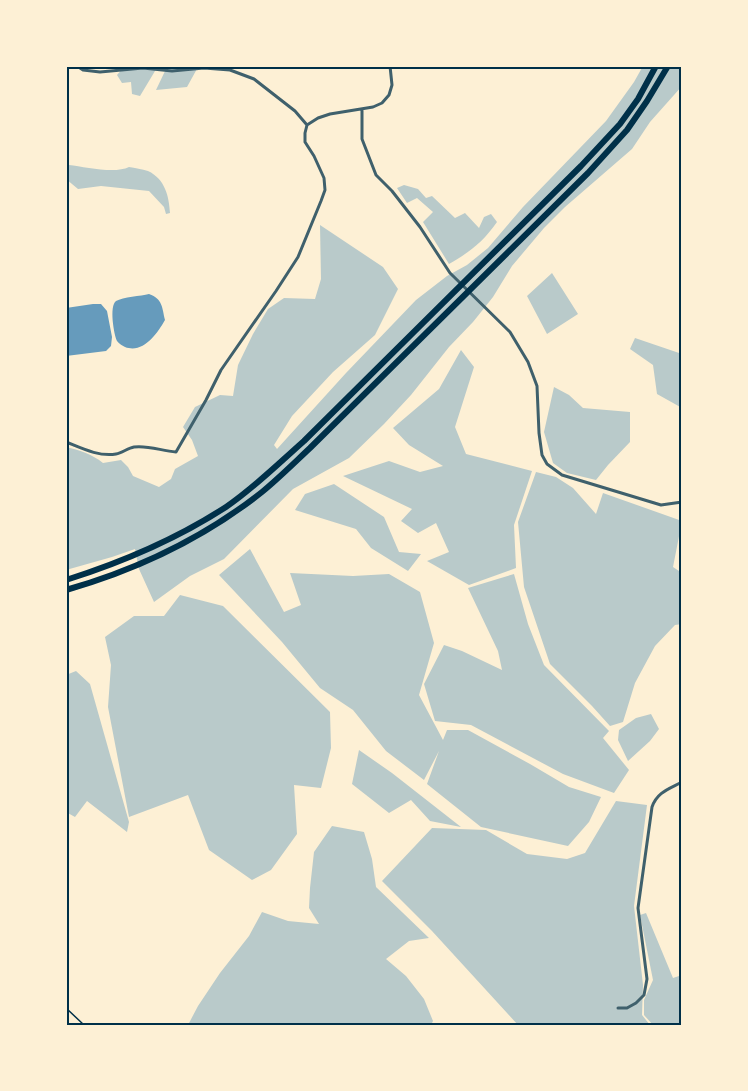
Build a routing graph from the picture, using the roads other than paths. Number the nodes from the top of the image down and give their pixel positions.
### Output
1 (77, 66) edge
2 (390, 66) edge
3 (656, 66) edge
4 (668, 66) edge
5 (362, 109) junction
6 (307, 125) junction
7 (66, 442) edge
8 (682, 502) edge
9 (66, 580) edge
10 (66, 590) edge
11 (682, 782) edge
12 (618, 1008) dead end

1 - 6 street
2 - 5 street
3 - 9 highway
4 - 10 highway
5 - 6 street
5 - 8 street
6 - 7 street
11 - 12 street

